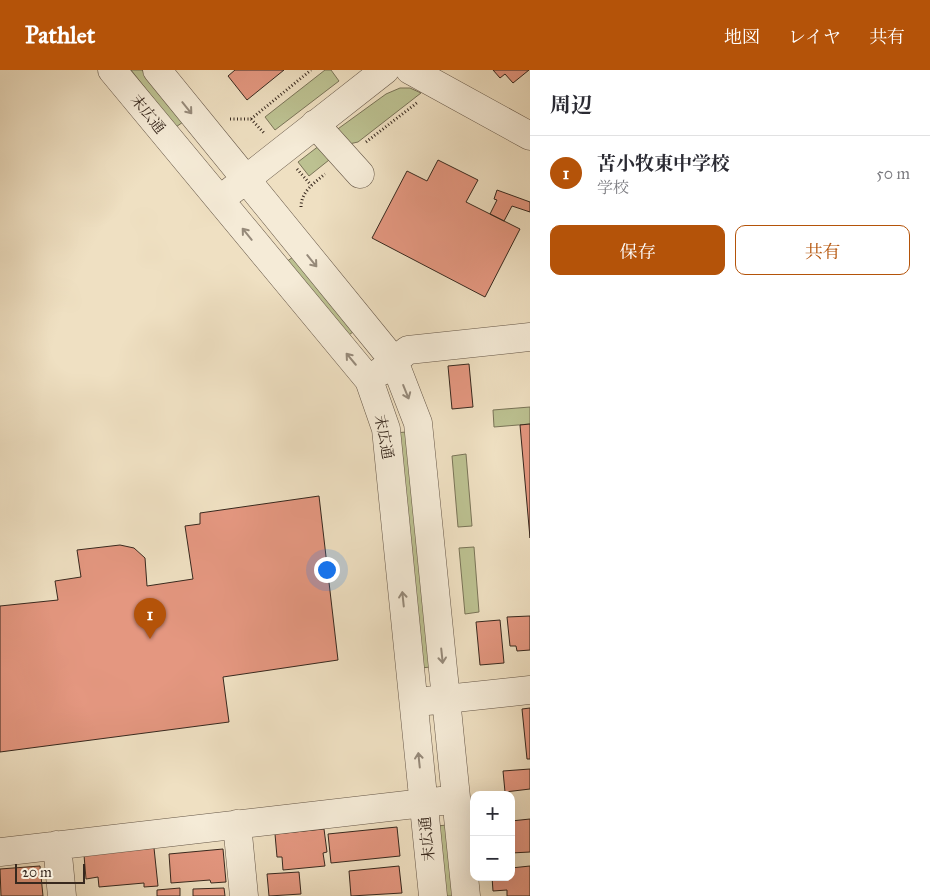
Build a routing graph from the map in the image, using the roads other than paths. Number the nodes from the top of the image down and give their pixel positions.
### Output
1 (112, 70) edge
2 (157, 70) edge
3 (385, 70) edge
4 (410, 70) edge
5 (315, 124) junction
6 (530, 136) edge
7 (360, 174) dead end
8 (245, 179) junction
9 (219, 200) junction
10 (530, 337) edge
11 (394, 361) junction
12 (369, 380) junction
13 (530, 690) edge
14 (446, 699) junction
15 (413, 702) junction
16 (456, 799) junction
17 (423, 803) junction
18 (237, 824) junction
19 (58, 845) junction
20 (0, 852) edge
21 (62, 896) edge
22 (244, 896) edge
23 (432, 896) edge
24 (466, 896) edge

1 - 9 street, 末広通
2 -> 8 street
3 - 5 street
4 - 6 street
5 - 7 street
5 - 8 street
8 - 9 street
8 -> 11 street
12 -> 9 street, 末広通
10 - 11 street
11 - 12 street
11 -> 14 street
15 -> 12 street, 末広通
13 - 14 street
14 - 15 street
14 - 16 street
17 -> 15 street, 末広通
16 - 17 street
16 - 24 street
17 - 18 street
17 - 23 street, 末広通
18 - 19 street
18 - 22 street
19 - 20 street
19 - 21 street

